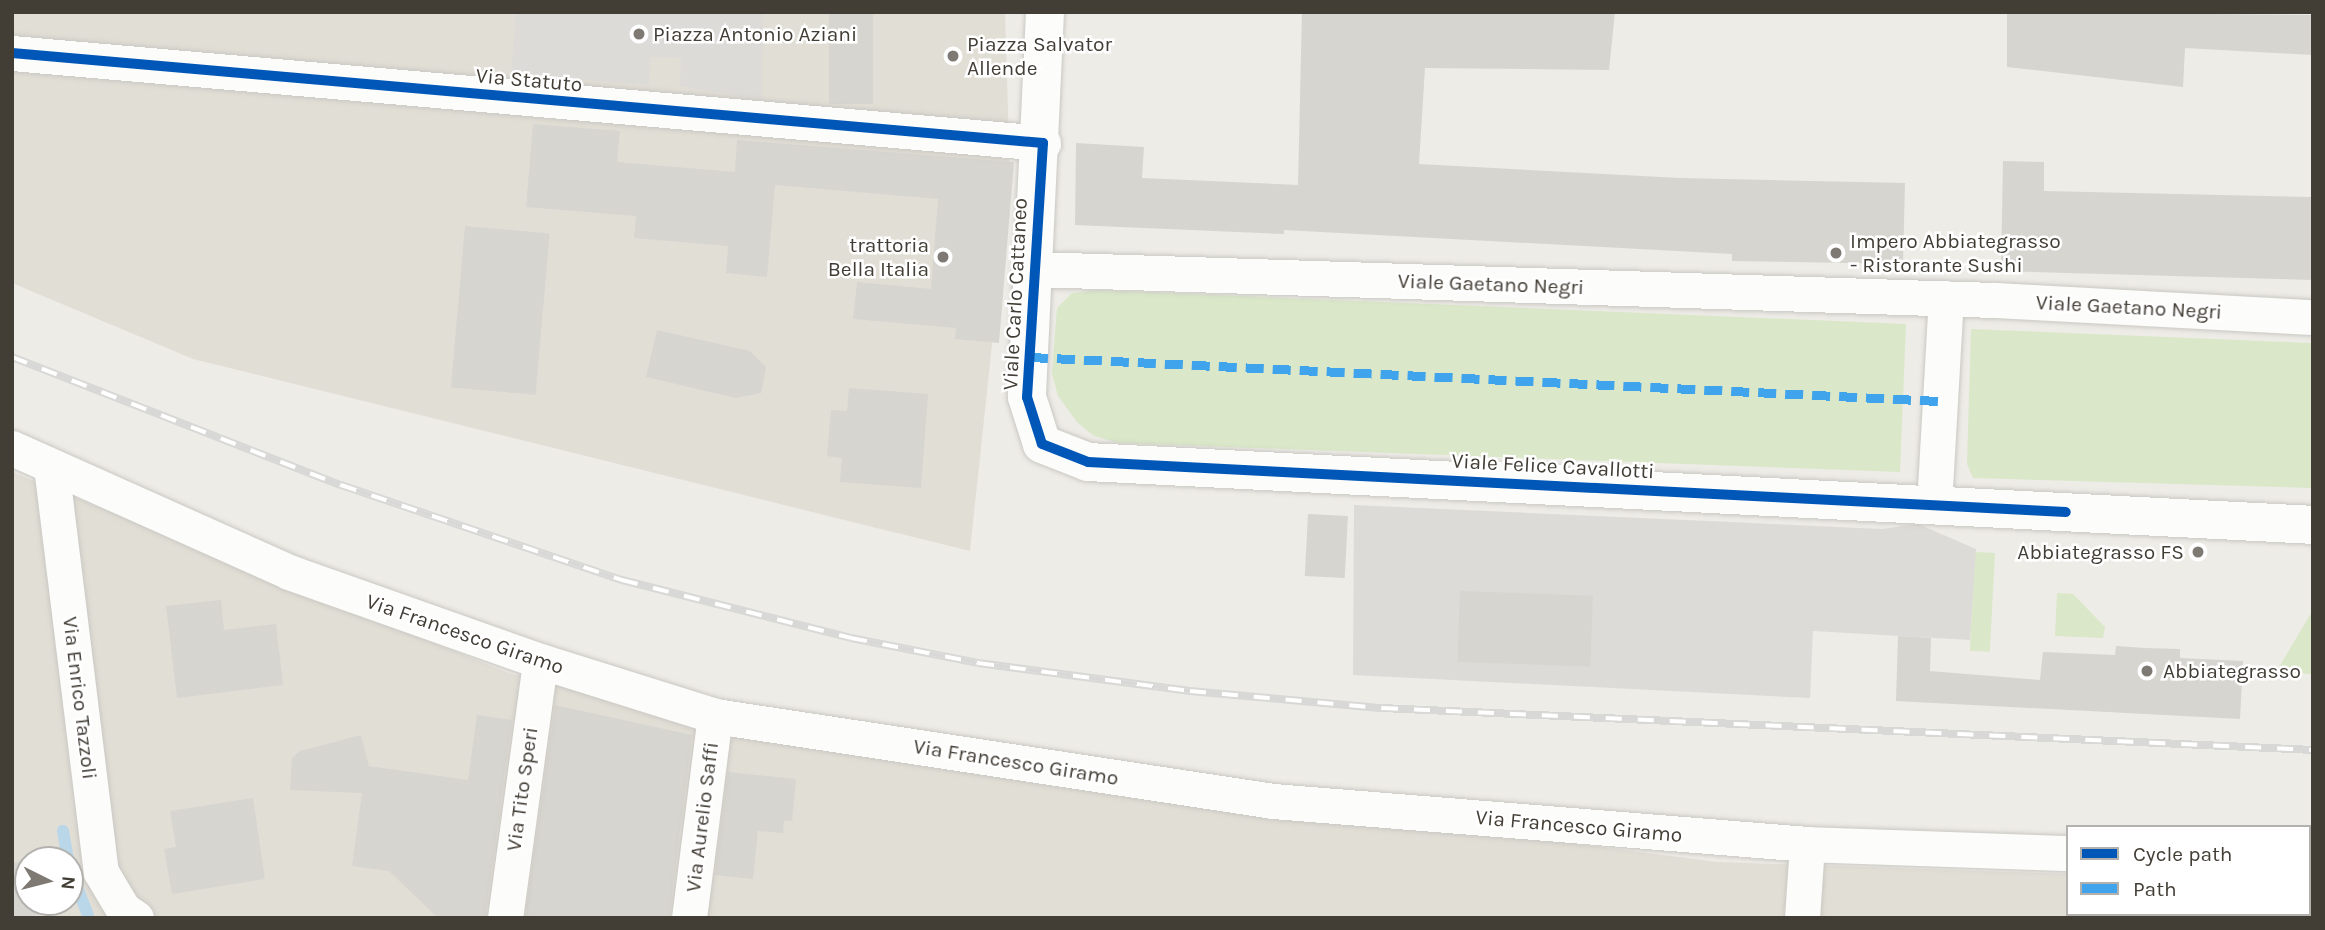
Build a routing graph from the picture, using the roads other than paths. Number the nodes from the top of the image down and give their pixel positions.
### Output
1 (1045, 12) edge
2 (12, 53) edge
3 (1042, 143) junction
4 (1035, 270) junction
5 (1946, 299) junction
6 (2313, 317) edge
7 (1042, 444) joint
8 (12, 448) edge
9 (51, 466) junction
10 (1934, 505) junction
11 (2313, 525) edge
12 (540, 660) junction
13 (715, 716) junction
14 (1807, 844) junction
15 (2066, 853) edge
16 (136, 918) edge
17 (505, 918) edge
18 (689, 918) edge
19 (1802, 918) edge

1 - 3 street, Viale Carlo Cattaneo
2 - 3 street, Via Statuto
3 - 4 street, Viale Carlo Cattaneo
4 - 5 street, Viale Gaetano Negri
4 - 7 street, Viale Carlo Cattaneo
5 - 6 street, Viale Gaetano Negri
5 - 10 street
7 - 10 street, Viale Felice Cavallotti
8 - 9 street, Via Francesco Giramo
9 - 12 street, Via Francesco Giramo
9 - 16 street, Via Enrico Tazzoli
10 - 11 street, Viale Felice Cavallotti
12 - 13 street, Via Francesco Giramo
12 - 17 street, Via Tito Speri
13 - 14 street, Via Francesco Giramo
13 - 18 street, Via Aurelio Saffi
14 - 15 street, Via Francesco Giramo
14 - 19 street

